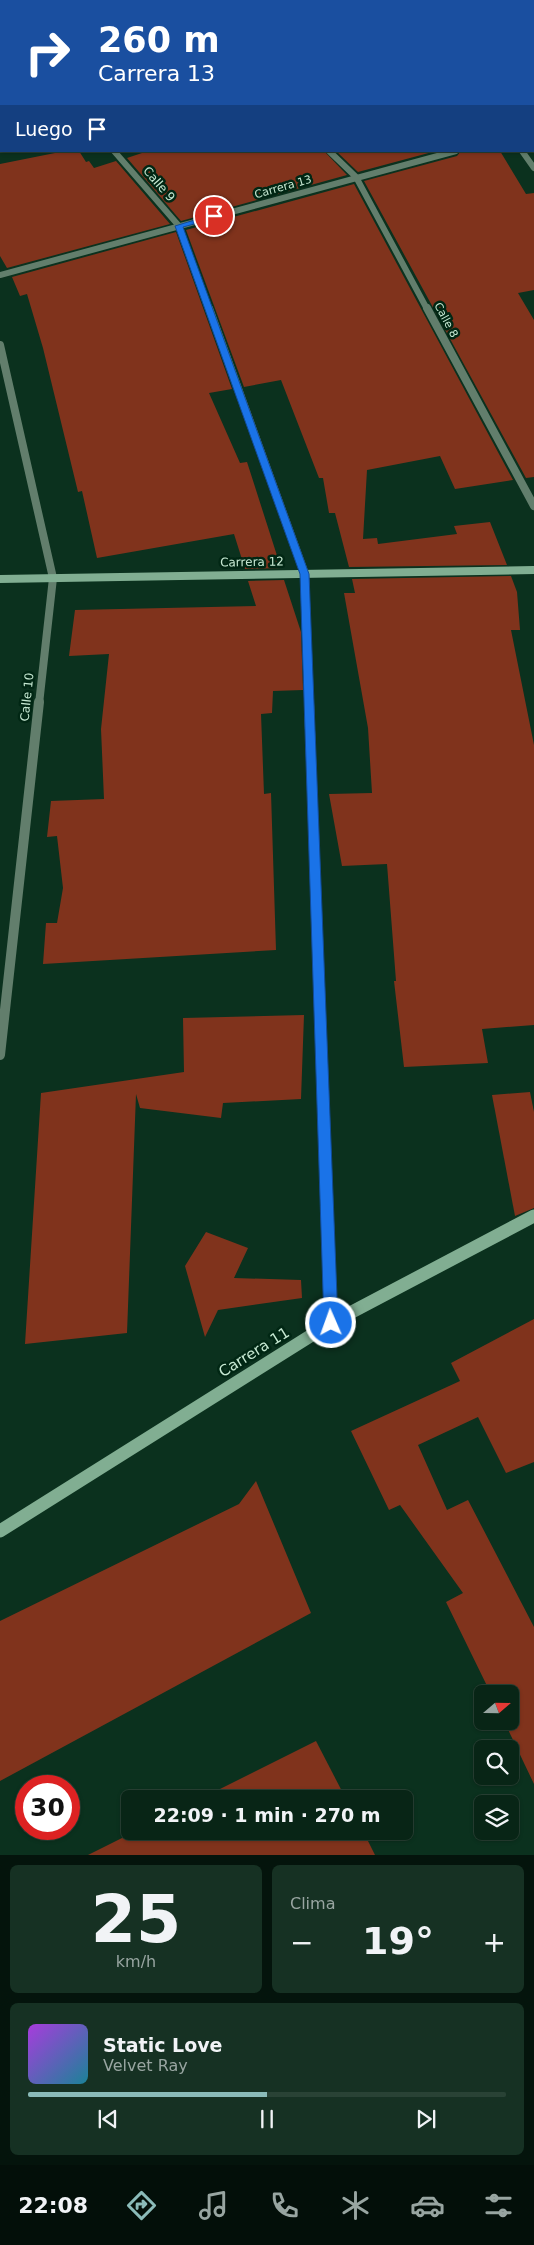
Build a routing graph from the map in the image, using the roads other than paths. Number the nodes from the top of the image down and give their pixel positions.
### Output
1 (115, 152) edge
2 (330, 152) edge
3 (452, 152) edge
4 (523, 152) edge
5 (534, 168) edge
6 (356, 177) junction
7 (179, 226) junction
8 (0, 275) edge
9 (0, 345) edge
10 (534, 506) edge
11 (534, 570) edge
12 (305, 574) junction
13 (53, 578) junction
14 (0, 579) edge
15 (0, 1055) edge
16 (534, 1216) edge
17 (331, 1323) junction
18 (0, 1531) edge

1 - 7 street, Calle 9
2 - 6 street, Calle 8
3 - 6 street, Carrera 13
4 - 5 street
6 - 7 street, Carrera 13
6 - 10 street, Calle 8
7 - 8 street, Carrera 13
7 - 12 street, Calle 9
9 - 13 street, Calle 10
11 - 12 street, Carrera 12
12 - 13 street, Carrera 12
12 - 17 street, Calle 9
13 - 14 street, Carrera 12
13 - 15 street, Calle 10
16 - 17 street, Carrera 11
17 - 18 street, Carrera 11

